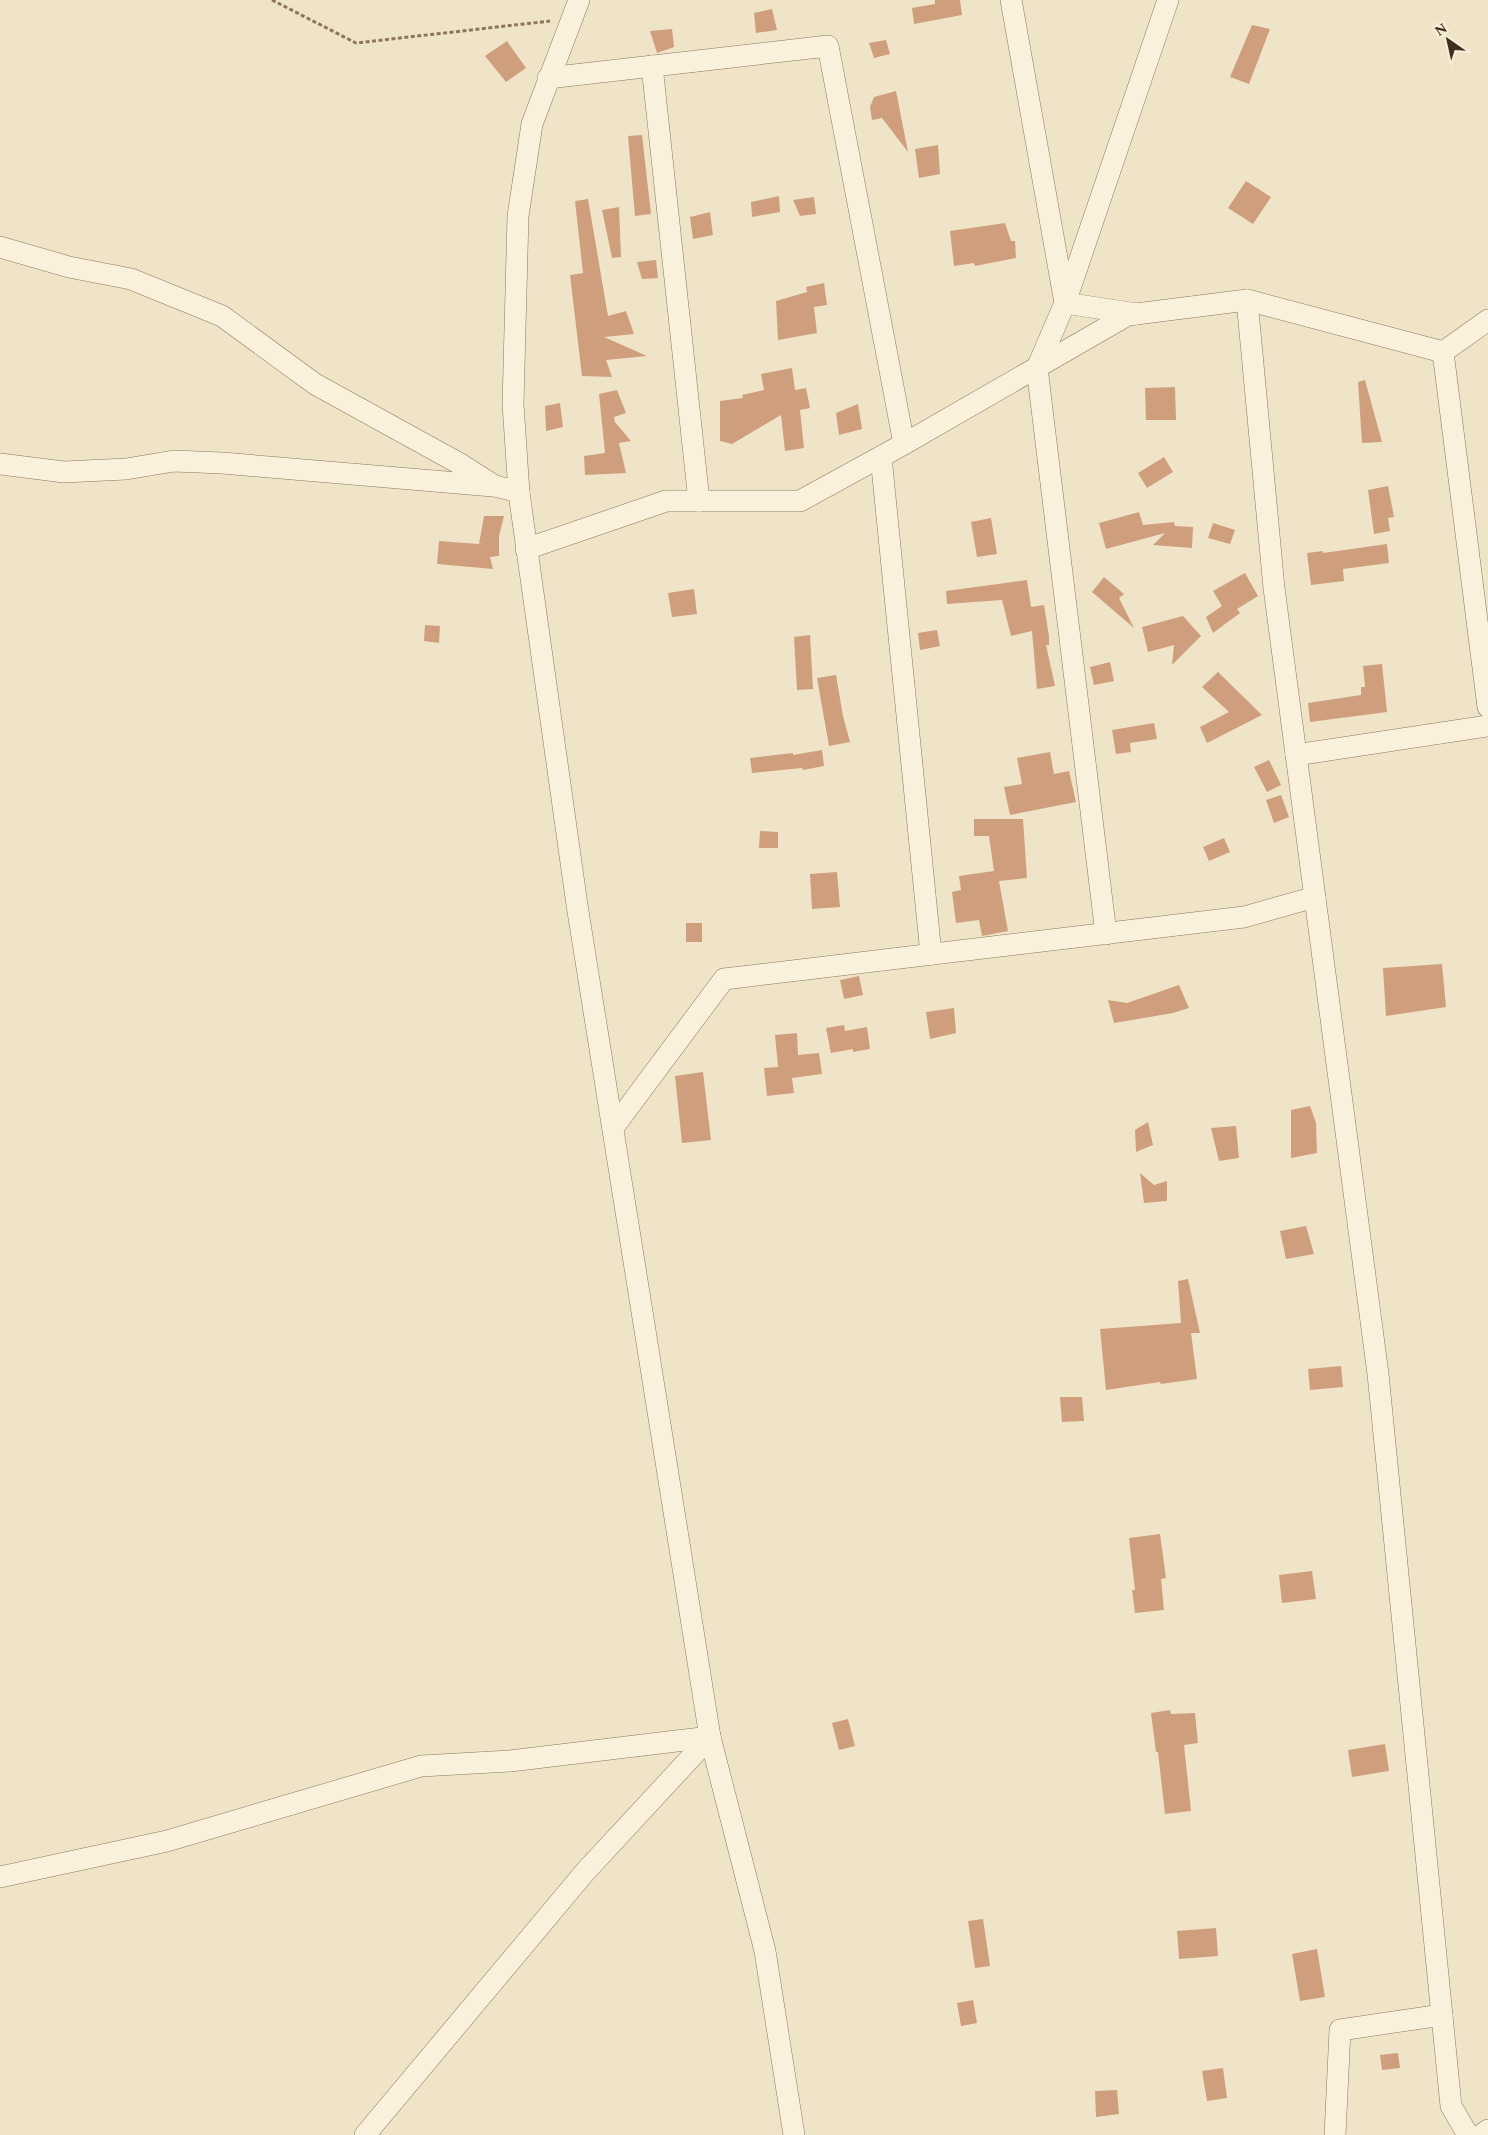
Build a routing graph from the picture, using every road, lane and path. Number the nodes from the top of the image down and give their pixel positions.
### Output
1 (272, 0) edge
2 (1011, 0) edge
3 (1168, 0) edge
4 (575, 9) edge
5 (652, 66) junction
6 (548, 78) junction
7 (0, 247) edge
8 (1247, 300) junction
9 (1065, 303) junction
10 (1137, 314) junction
11 (1488, 320) edge
12 (1444, 352) junction
13 (1037, 368) junction
14 (904, 444) junction
15 (881, 457) junction
16 (0, 464) edge
17 (496, 486) junction
18 (519, 492) junction
19 (699, 501) junction
20 (526, 549) junction
21 (1483, 633) edge
22 (1488, 708) edge
23 (1488, 726) edge
24 (1296, 756) junction
25 (1315, 898) junction
26 (1106, 934) junction
27 (931, 954) junction
28 (613, 1128) junction
29 (710, 1737) junction
30 (0, 1877) edge
31 (1442, 2015) junction
32 (1488, 2130) edge
33 (366, 2135) edge
34 (794, 2135) edge
35 (1334, 2135) edge
36 (1468, 2135) edge
37 (1481, 2135) edge

1 - 4 path
2 - 9 street
3 - 9 street
4 - 6 street
5 - 6 street
5 - 14 street
5 - 19 street
6 - 18 street
7 - 17 street
8 - 10 street
8 - 12 street
8 - 24 street
9 - 10 street
9 - 13 street
10 - 13 street
11 - 12 street
12 - 21 street
13 - 14 street
13 - 26 street
14 - 15 street
15 - 19 street
15 - 27 street
16 - 17 street
17 - 18 street
18 - 20 street
19 - 20 street
20 - 28 street
21 - 22 street
23 - 24 street
24 - 25 street
25 - 26 street
25 - 31 street
26 - 27 street
27 - 28 street
28 - 29 street
29 - 30 street
29 - 33 street
29 - 34 street
31 - 35 street
31 - 36 street
32 - 37 street

